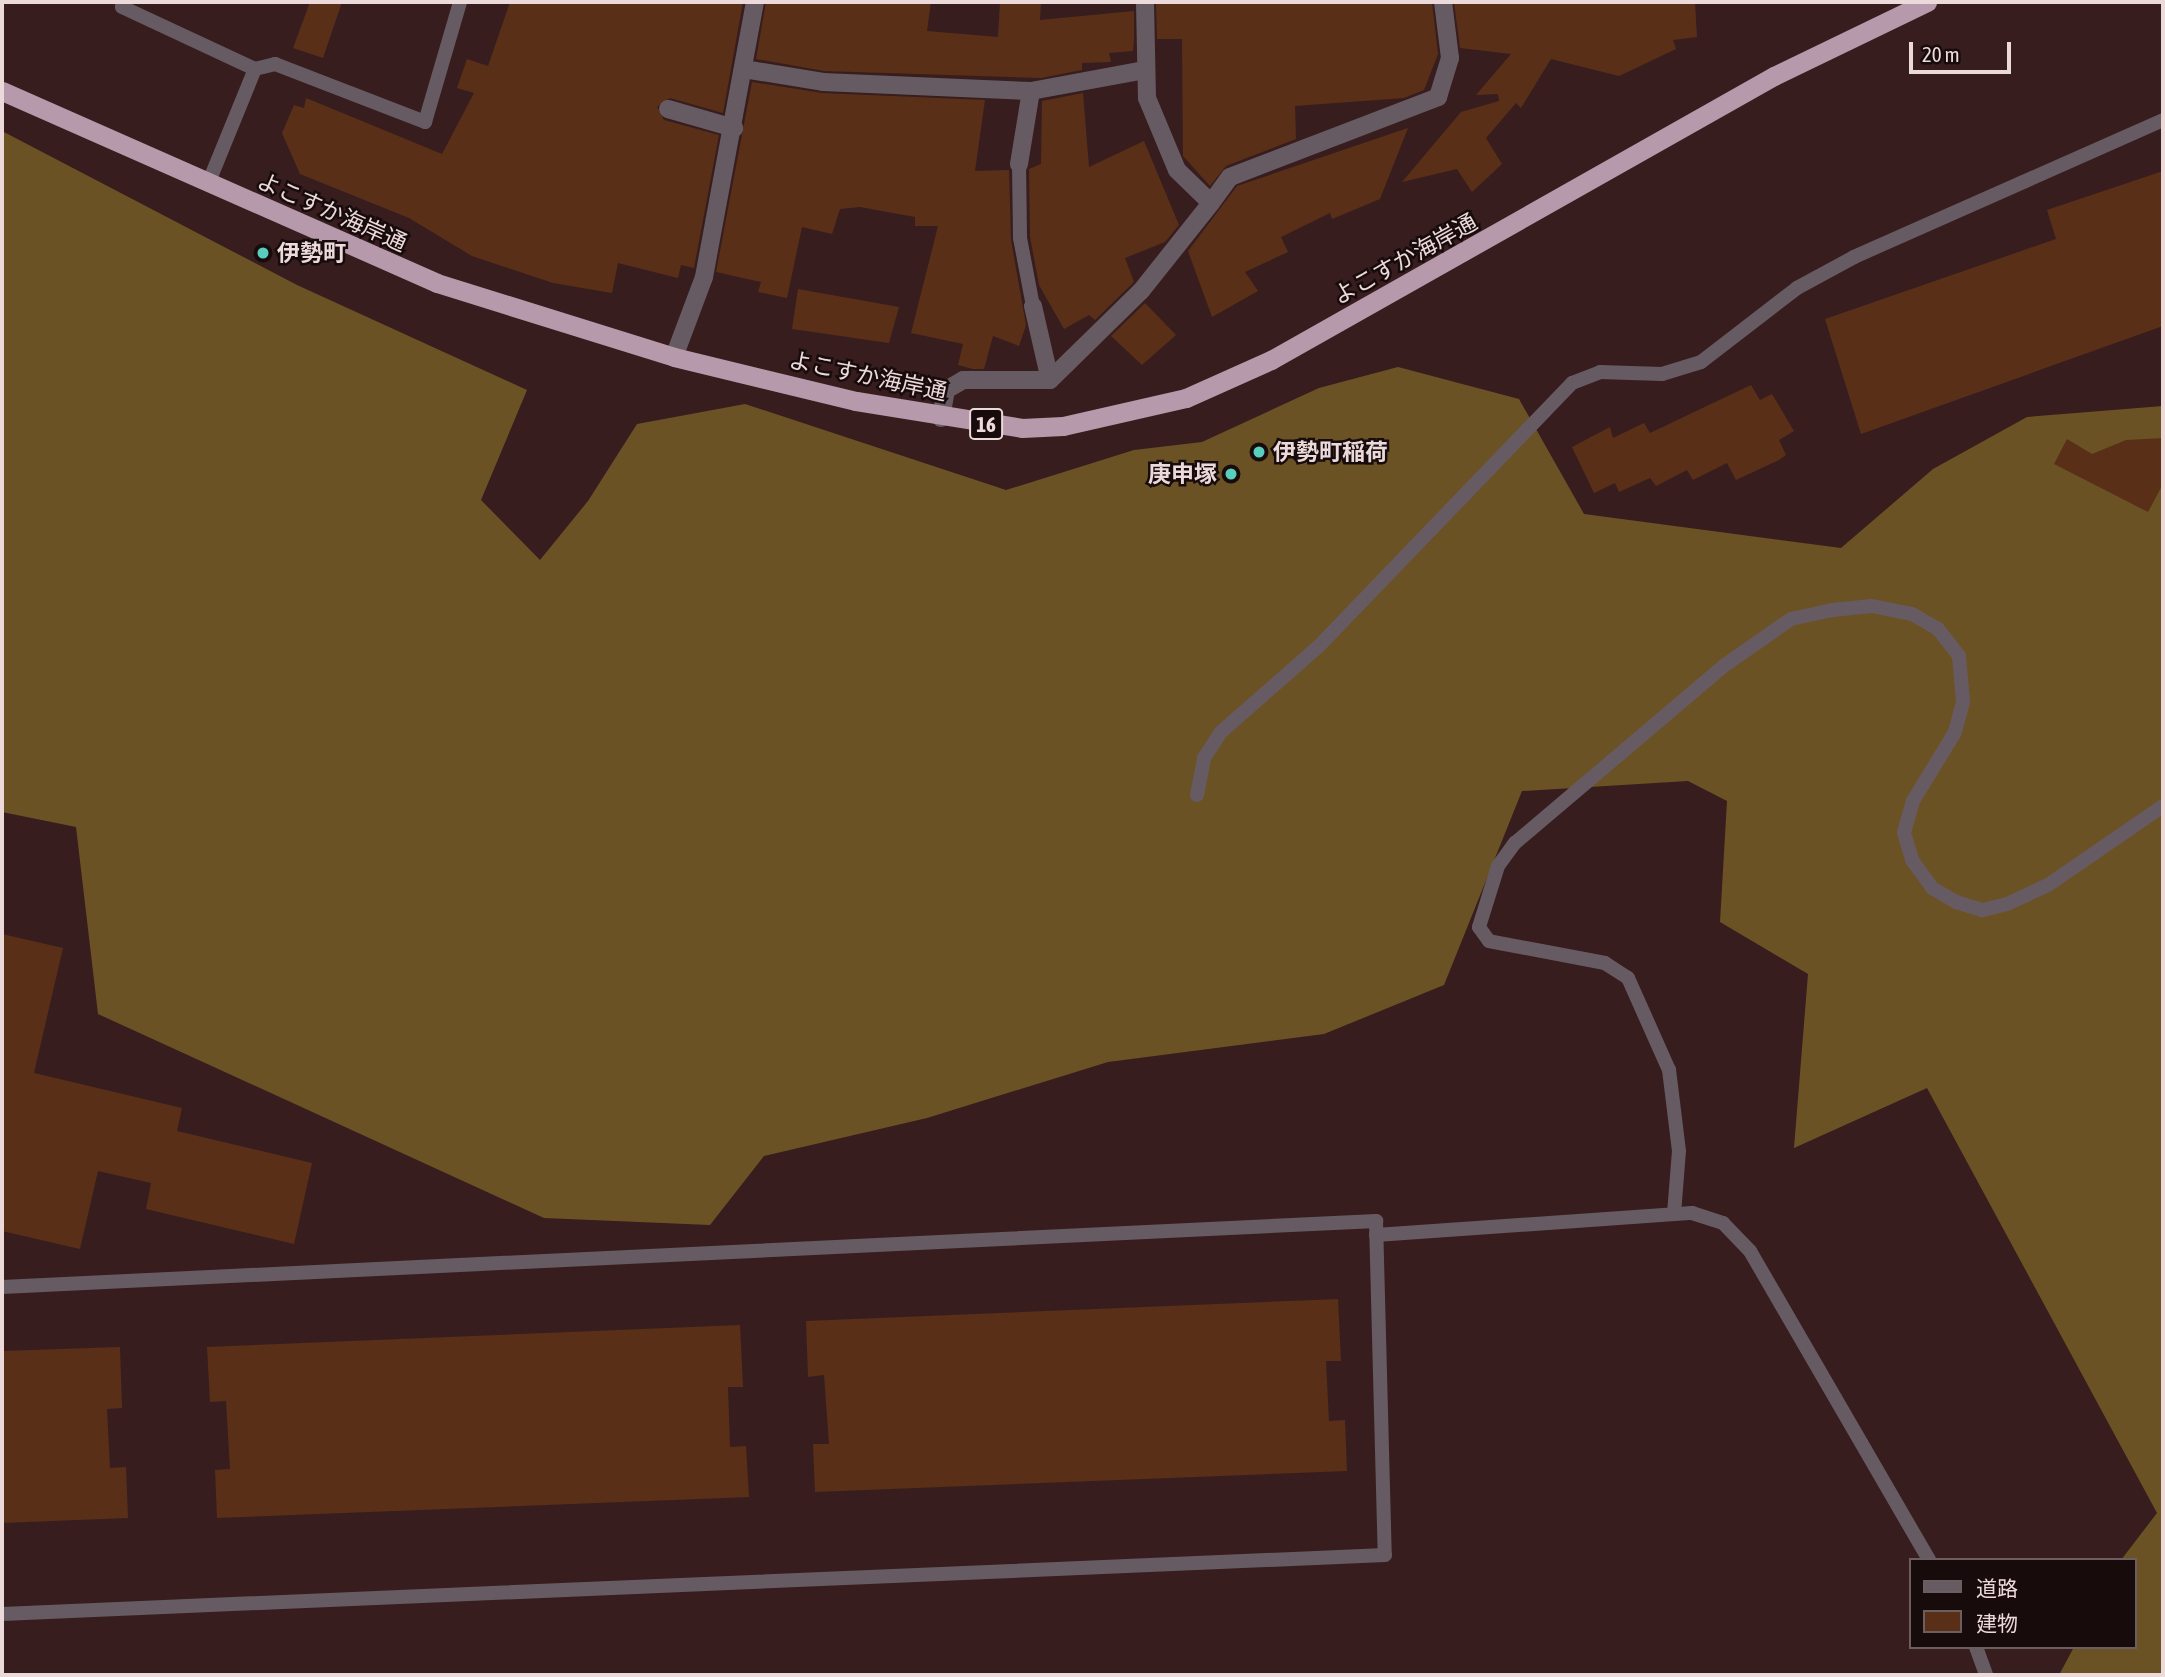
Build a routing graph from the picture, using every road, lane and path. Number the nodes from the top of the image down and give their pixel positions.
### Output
1 (124, 2) edge
2 (460, 2) edge
3 (755, 2) edge
4 (1145, 2) edge
5 (1443, 2) edge
6 (1927, 2) edge
7 (255, 69) junction
8 (744, 69) junction
9 (1144, 70) junction
10 (1031, 91) junction
11 (2, 92) edge
12 (668, 109) dead end
13 (2163, 120) edge
14 (734, 128) junction
15 (1019, 164) joint
16 (208, 184) junction
17 (1212, 202) junction
18 (1033, 306) joint
19 (674, 357) junction
20 (1050, 380) junction
21 (941, 418) junction
22 (1197, 795) dead end
23 (2163, 806) edge
24 (1674, 1214) junction
25 (1376, 1235) junction
26 (2, 1287) edge
27 (1928, 1558) edge
28 (2, 1614) edge
29 (1977, 1649) edge
30 (1986, 1675) edge

1 - 7 lane
2 - 7 lane
3 - 8 street
4 - 9 street
5 - 17 street
6 - 21 highway, よこすか海岸通 / 16
7 - 16 lane
8 - 10 street
8 - 14 street
9 - 10 street
9 - 17 street
10 - 15 street
11 - 16 highway, よこすか海岸通 / 16
12 - 14 street
13 - 22 lane
14 - 19 street
15 - 18 lane
16 - 19 highway, よこすか海岸通 / 16
17 - 20 street
18 - 20 street
19 - 21 highway, よこすか海岸通 / 16
20 - 21 street
23 - 24 lane
24 - 25 lane
24 - 27 lane
25 - 26 lane
25 - 28 lane
29 - 30 lane

